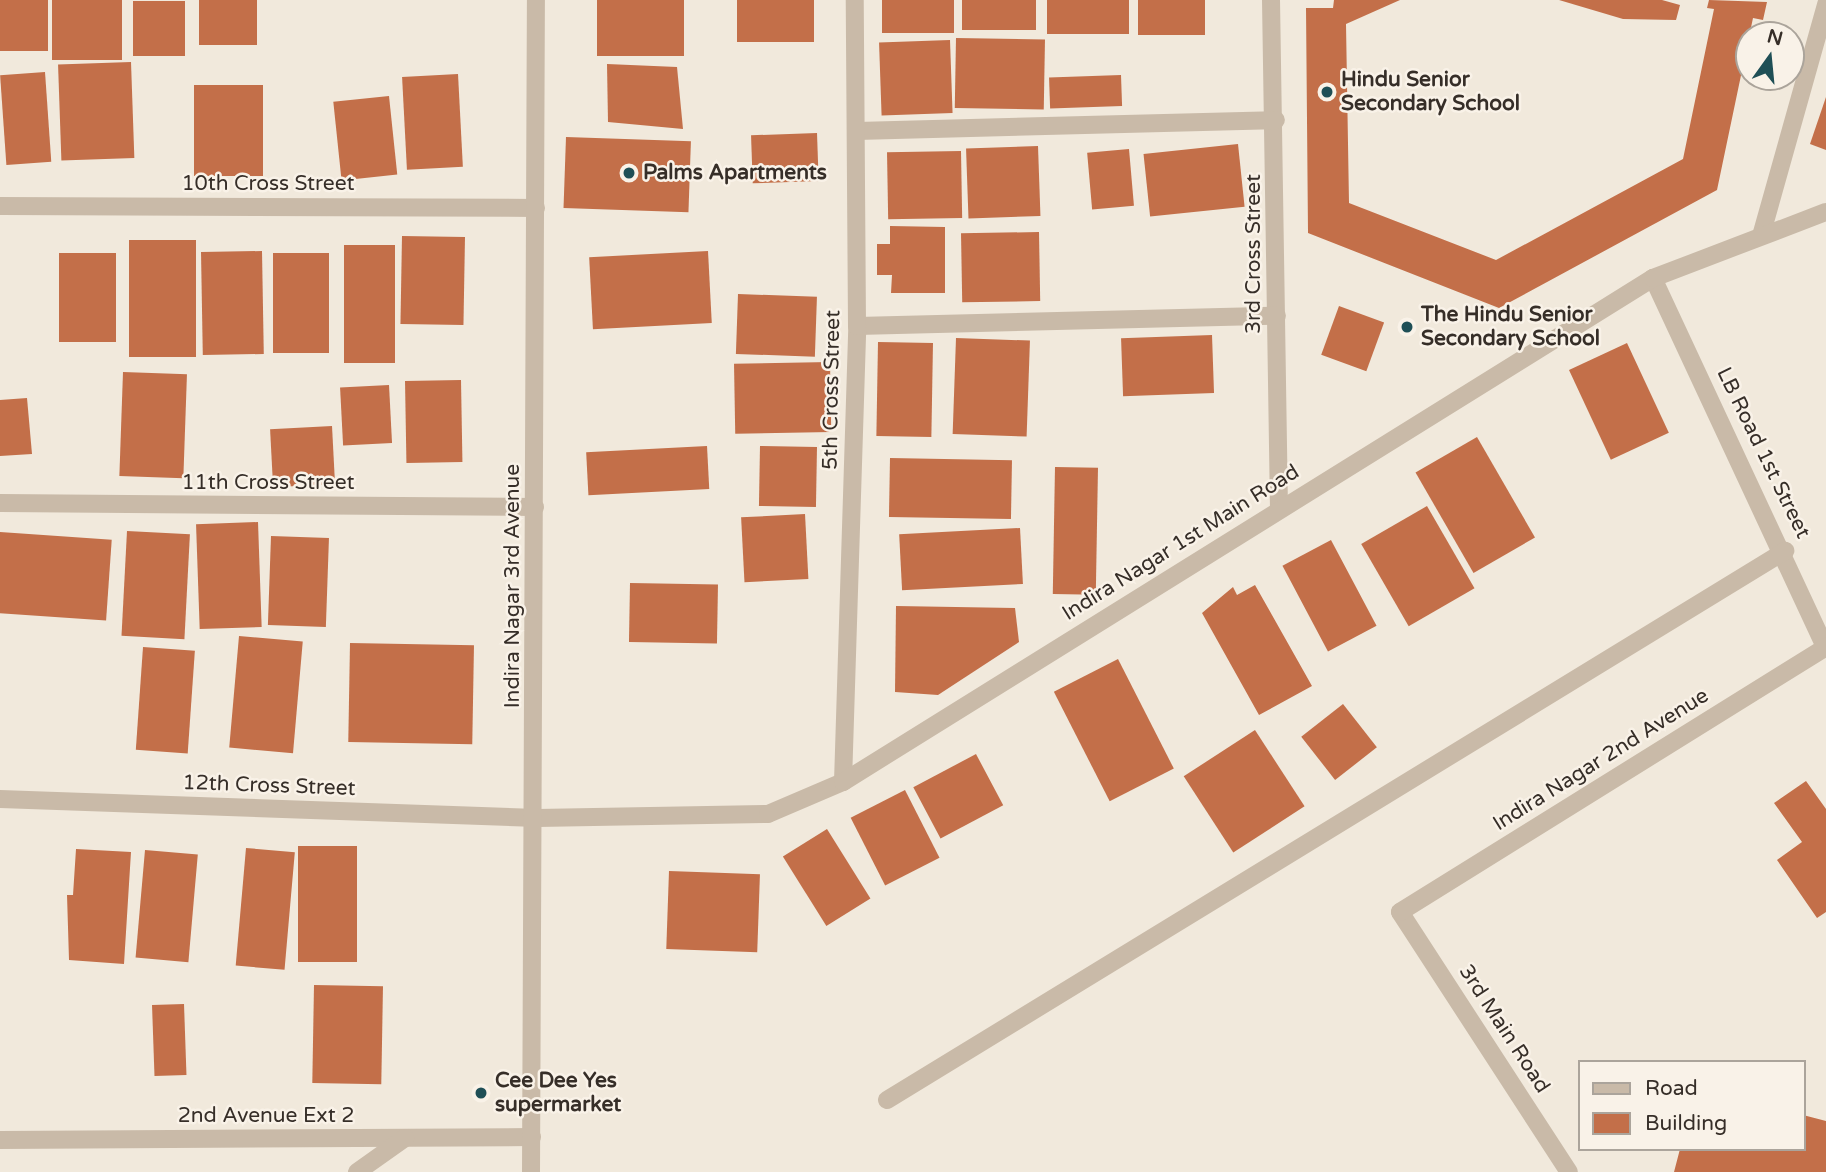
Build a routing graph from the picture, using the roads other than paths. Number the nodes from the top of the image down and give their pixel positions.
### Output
1 (536, 0) edge
2 (855, 0) edge
3 (1271, 0) edge
4 (1826, 4) edge
5 (1820, 43) edge
6 (1276, 120) junction
7 (857, 131) junction
8 (0, 206) edge
9 (536, 208) junction
10 (1826, 212) edge
11 (1761, 236) junction
12 (1653, 278) junction
13 (1277, 316) junction
14 (856, 327) junction
15 (0, 503) edge
16 (535, 508) junction
17 (1279, 508) junction
18 (1785, 551) junction
19 (1825, 647) edge
20 (843, 782) junction
21 (0, 799) edge
22 (537, 818) junction
23 (1400, 912) joint
24 (887, 1100) dead end
25 (532, 1137) junction
26 (405, 1138) junction
27 (0, 1140) edge
28 (357, 1172) edge
29 (531, 1172) edge
30 (1569, 1172) edge

1 - 9 street, Indira Nagar 3rd Avenue
2 - 7 street, 5th Cross Street
3 - 6 street, 3rd Cross Street
4 - 5 street
5 - 11 street
6 - 7 street
6 - 13 street, 3rd Cross Street
7 - 14 street, 5th Cross Street
8 - 9 street, 10th Cross Street
9 - 16 street, Indira Nagar 3rd Avenue
10 - 11 street, Indira Nagar 1st Main Road
11 - 12 street, Indira Nagar 1st Main Road
12 - 17 street, Indira Nagar 1st Main Road
12 - 18 street, LB Road 1st Street
13 - 14 street
13 - 17 street, 3rd Cross Street
14 - 20 street, 5th Cross Street
15 - 16 street, 11th Cross Street
16 - 22 street, Indira Nagar 3rd Avenue
17 - 20 street, Indira Nagar 1st Main Road
18 - 19 street, LB Road 1st Street
18 - 24 street
19 - 23 street, Indira Nagar 2nd Avenue
20 - 22 street, Indira Nagar 1st Main Road
21 - 22 street, 12th Cross Street
22 - 25 street, Indira Nagar 3rd Avenue
23 - 30 street, 3rd Main Road
25 - 26 street, 2nd Avenue Ext 2
25 - 29 street, Indira Nagar 3rd Avenue
26 - 27 street, 2nd Avenue Ext 2
26 - 28 street

